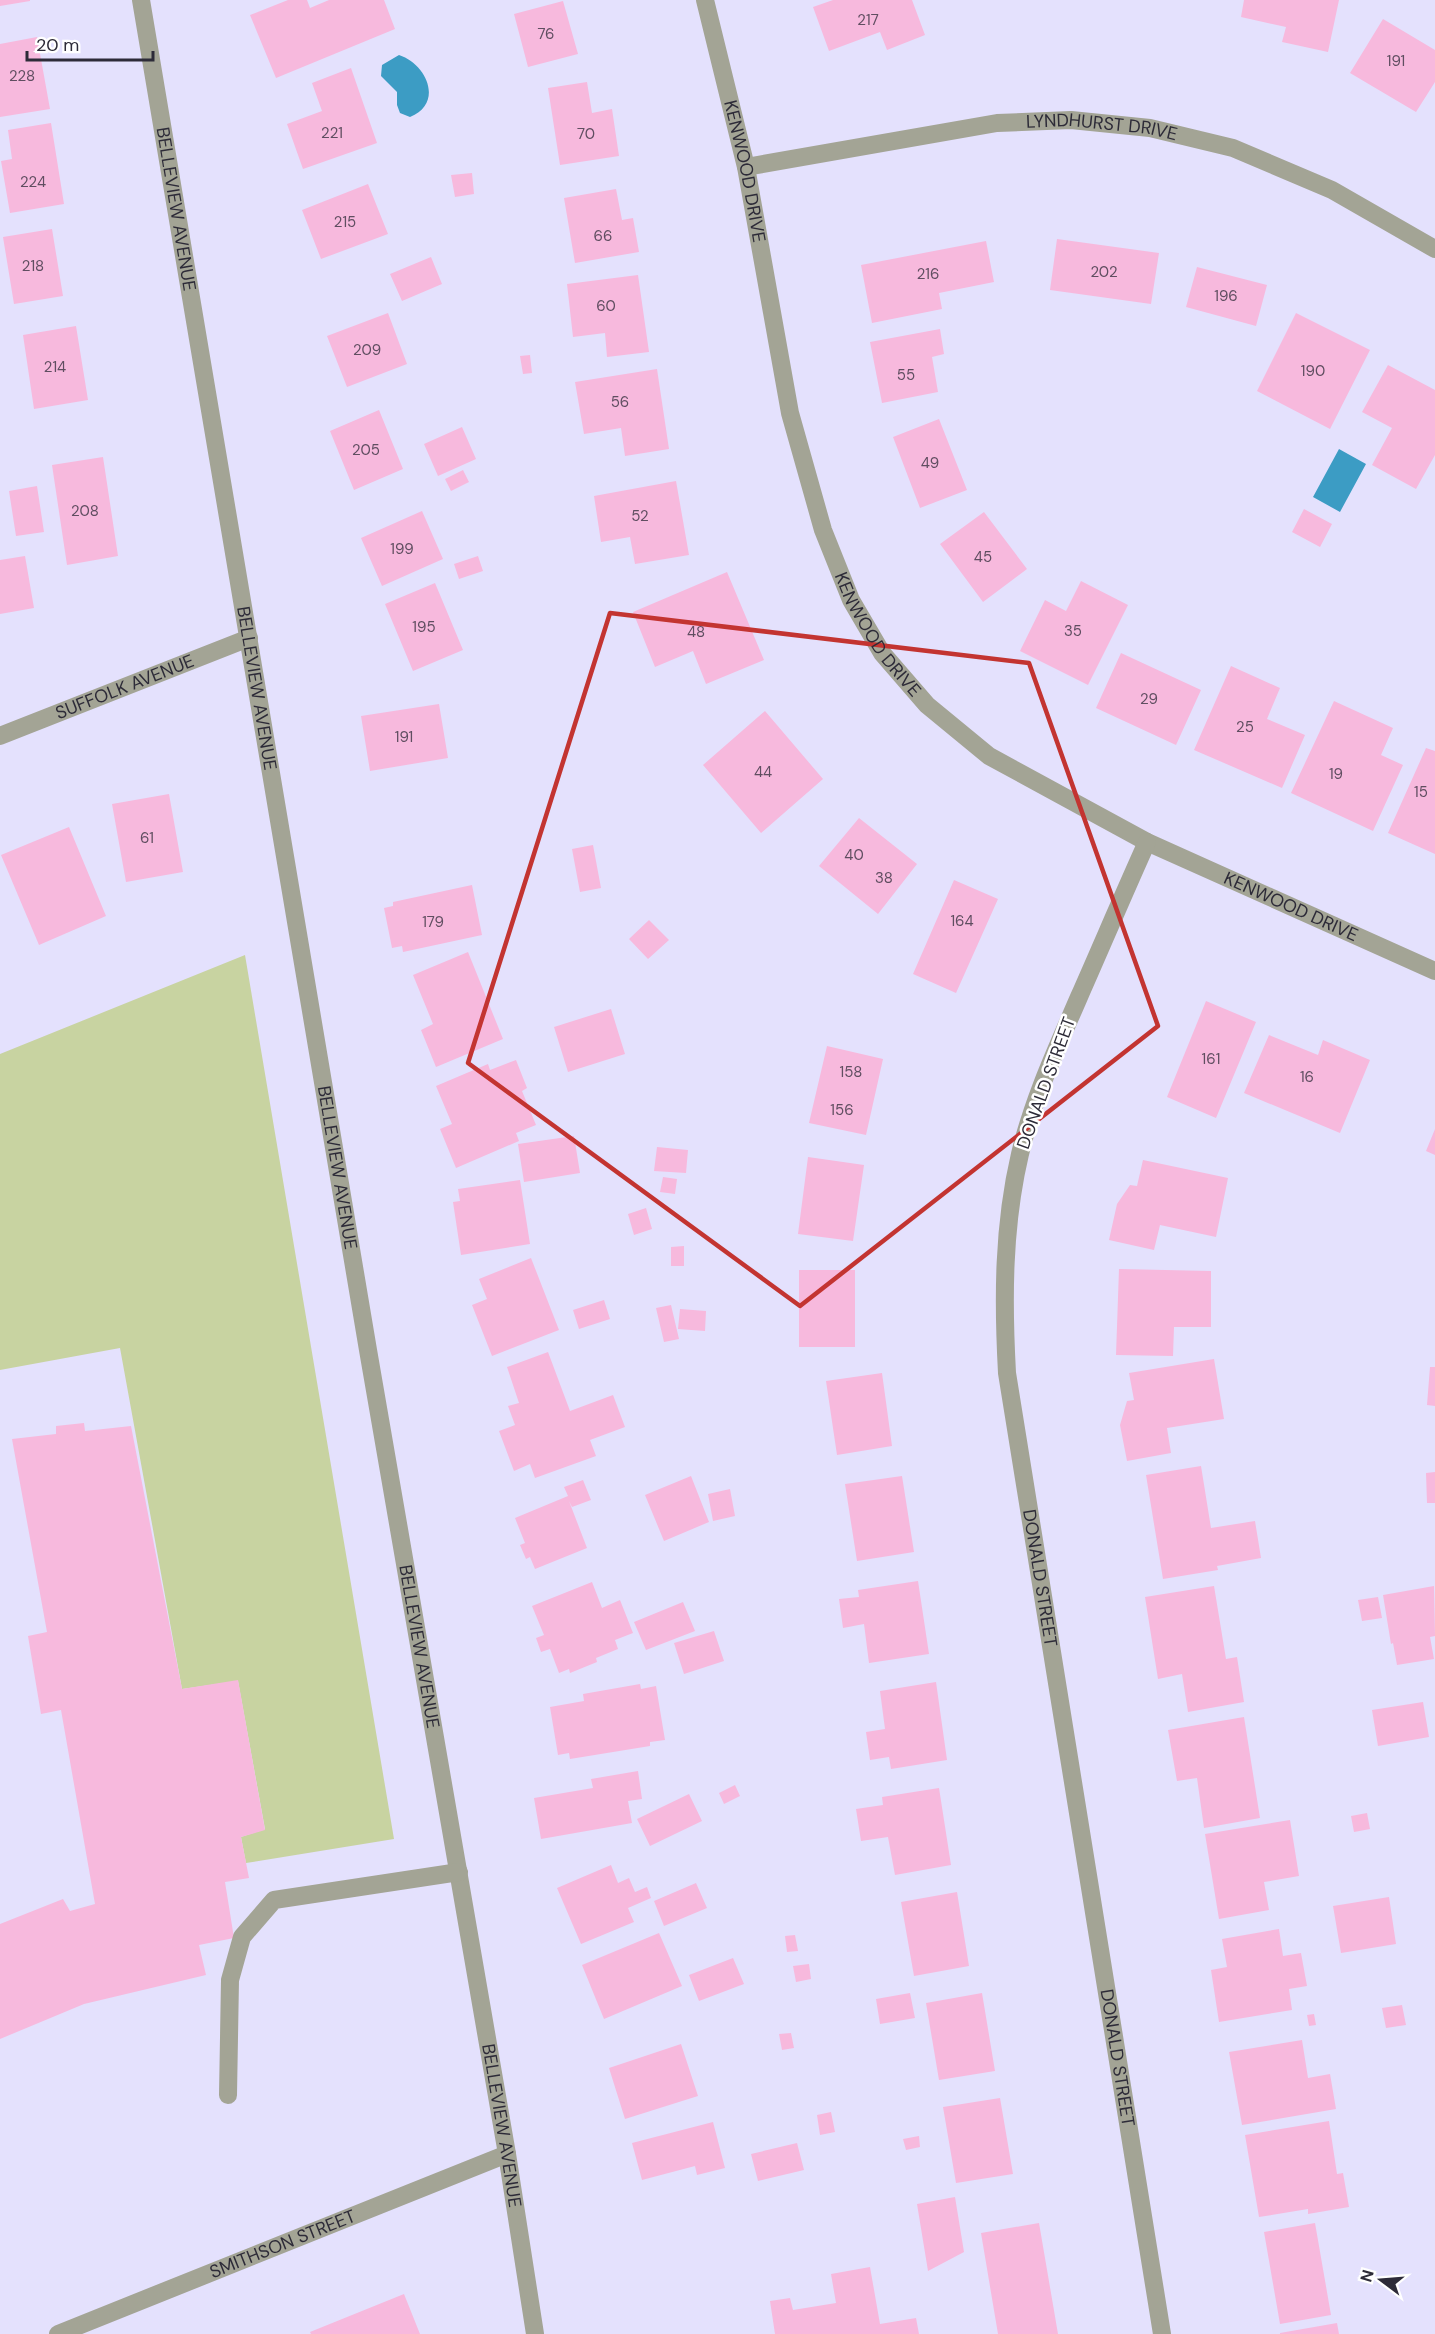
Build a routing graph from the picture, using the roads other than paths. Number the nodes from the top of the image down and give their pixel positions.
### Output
1 (141, 0) edge
2 (705, 0) edge
3 (746, 167) junction
4 (1435, 249) edge
5 (249, 638) junction
6 (0, 736) edge
7 (1147, 842) junction
8 (1435, 971) edge
9 (459, 1872) junction
10 (228, 2095) dead end
11 (507, 2154) junction
12 (58, 2334) edge
13 (535, 2334) edge
14 (1162, 2334) edge

1 - 5 street, BELLEVIEW AVENUE
2 - 3 street, KENWOOD DRIVE
3 - 4 street, LYNDHURST DRIVE
3 - 7 street, KENWOOD DRIVE
5 - 6 street, SUFFOLK AVENUE
5 - 9 street, BELLEVIEW AVENUE
7 - 8 street, KENWOOD DRIVE
7 - 14 street, DONALD STREET
9 - 10 street
9 - 11 street, BELLEVIEW AVENUE
11 - 12 street, SMITHSON STREET
11 - 13 street, BELLEVIEW AVENUE

